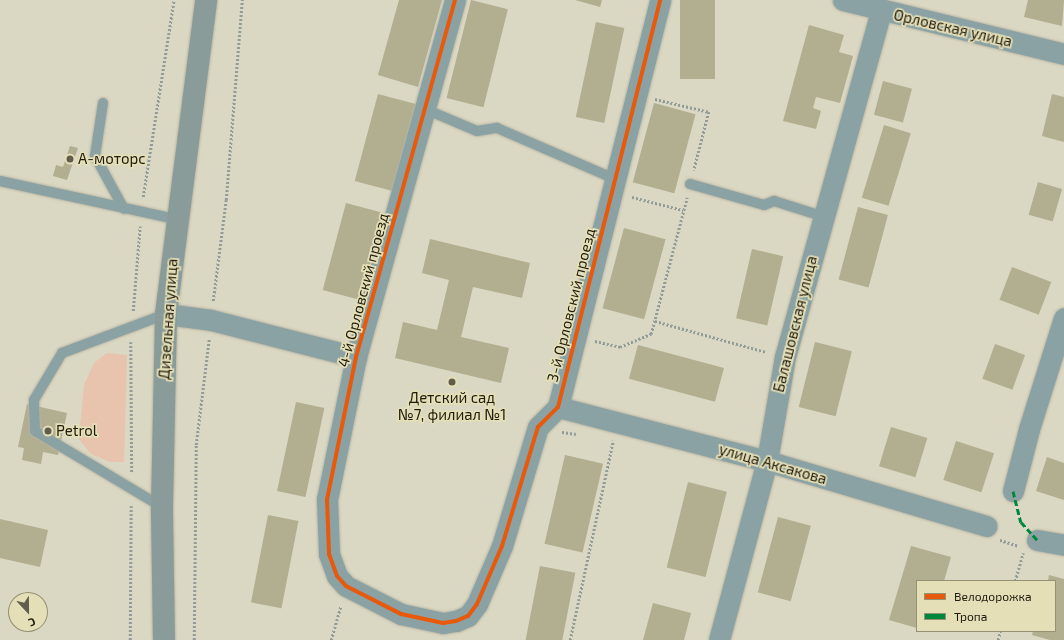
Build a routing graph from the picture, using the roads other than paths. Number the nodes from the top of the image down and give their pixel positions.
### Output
1 (206, 0) edge
2 (455, 0) edge
3 (660, 0) edge
4 (843, 0) edge
5 (881, 11) junction
6 (1064, 54) edge
7 (104, 103) dead end
8 (425, 109) junction
9 (0, 181) edge
10 (690, 184) road end
11 (614, 185) junction
12 (124, 209) junction
13 (822, 216) junction
14 (176, 219) junction
15 (166, 314) junction
16 (1064, 318) edge
17 (356, 357) junction
18 (558, 407) junction
19 (766, 460) junction
20 (1013, 491) dead end
21 (162, 507) junction
22 (986, 526) road end
23 (1037, 540) dead end
24 (1064, 545) edge
25 (164, 640) edge
26 (719, 640) edge

1 - 14 main road, Дизельная улица
2 - 8 street, 4-й Орловский проезд
3 - 11 street, 3-й Орловский проезд
4 - 5 street, Орловская улица
5 - 6 street, Орловская улица
5 - 13 street, Балашовская улица
7 - 12 lane
8 - 11 lane
8 - 17 street, 4-й Орловский проезд
9 - 12 lane
10 - 13 lane
11 - 18 street, 3-й Орловский проезд
12 - 14 lane
13 - 19 street, Балашовская улица
14 - 15 main road, Дизельная улица
15 - 17 street
15 - 21 main road, Дизельная улица
15 - 21 lane
16 - 20 street
17 - 18 street, 4-й Орловский проезд
18 - 19 street, улица Аксакова
19 - 22 street, улица Аксакова
19 - 26 street, Балашовская улица
21 - 25 main road, Дизельная улица
23 - 24 street

